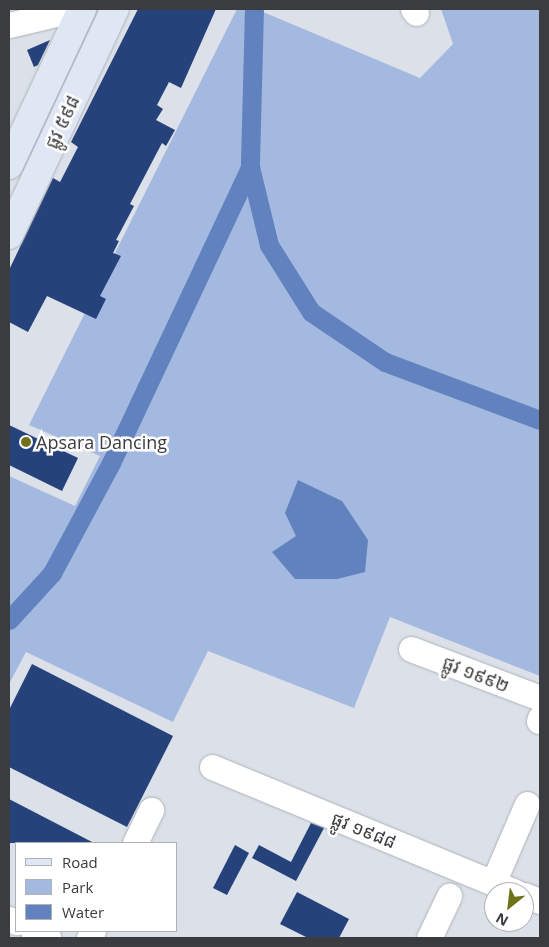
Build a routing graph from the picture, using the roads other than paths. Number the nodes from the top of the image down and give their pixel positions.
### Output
1 (78, 9) edge
2 (83, 9) edge
3 (112, 15) edge
4 (9, 25) edge
5 (9, 165) edge
6 (9, 235) edge
7 (411, 649) dead end
8 (540, 712) edge
9 (212, 767) dead end
10 (527, 804) dead end
11 (151, 810) dead end
12 (135, 842) edge
13 (490, 882) edge
14 (506, 882) edge
15 (449, 896) dead end
16 (35, 932) edge
17 (48, 938) edge
18 (429, 938) edge

1 - 4 street
2 - 3 street
2 - 5 main road, ផ្លូវ ៥៩៨
3 - 6 main road, ផ្លូវ ៥៩៨
7 - 8 street, ផ្លូវ ១៩៩២
9 - 13 street, ផ្លូវ ១៩៨៨
10 - 14 street
11 - 12 street
15 - 18 street
16 - 17 street

